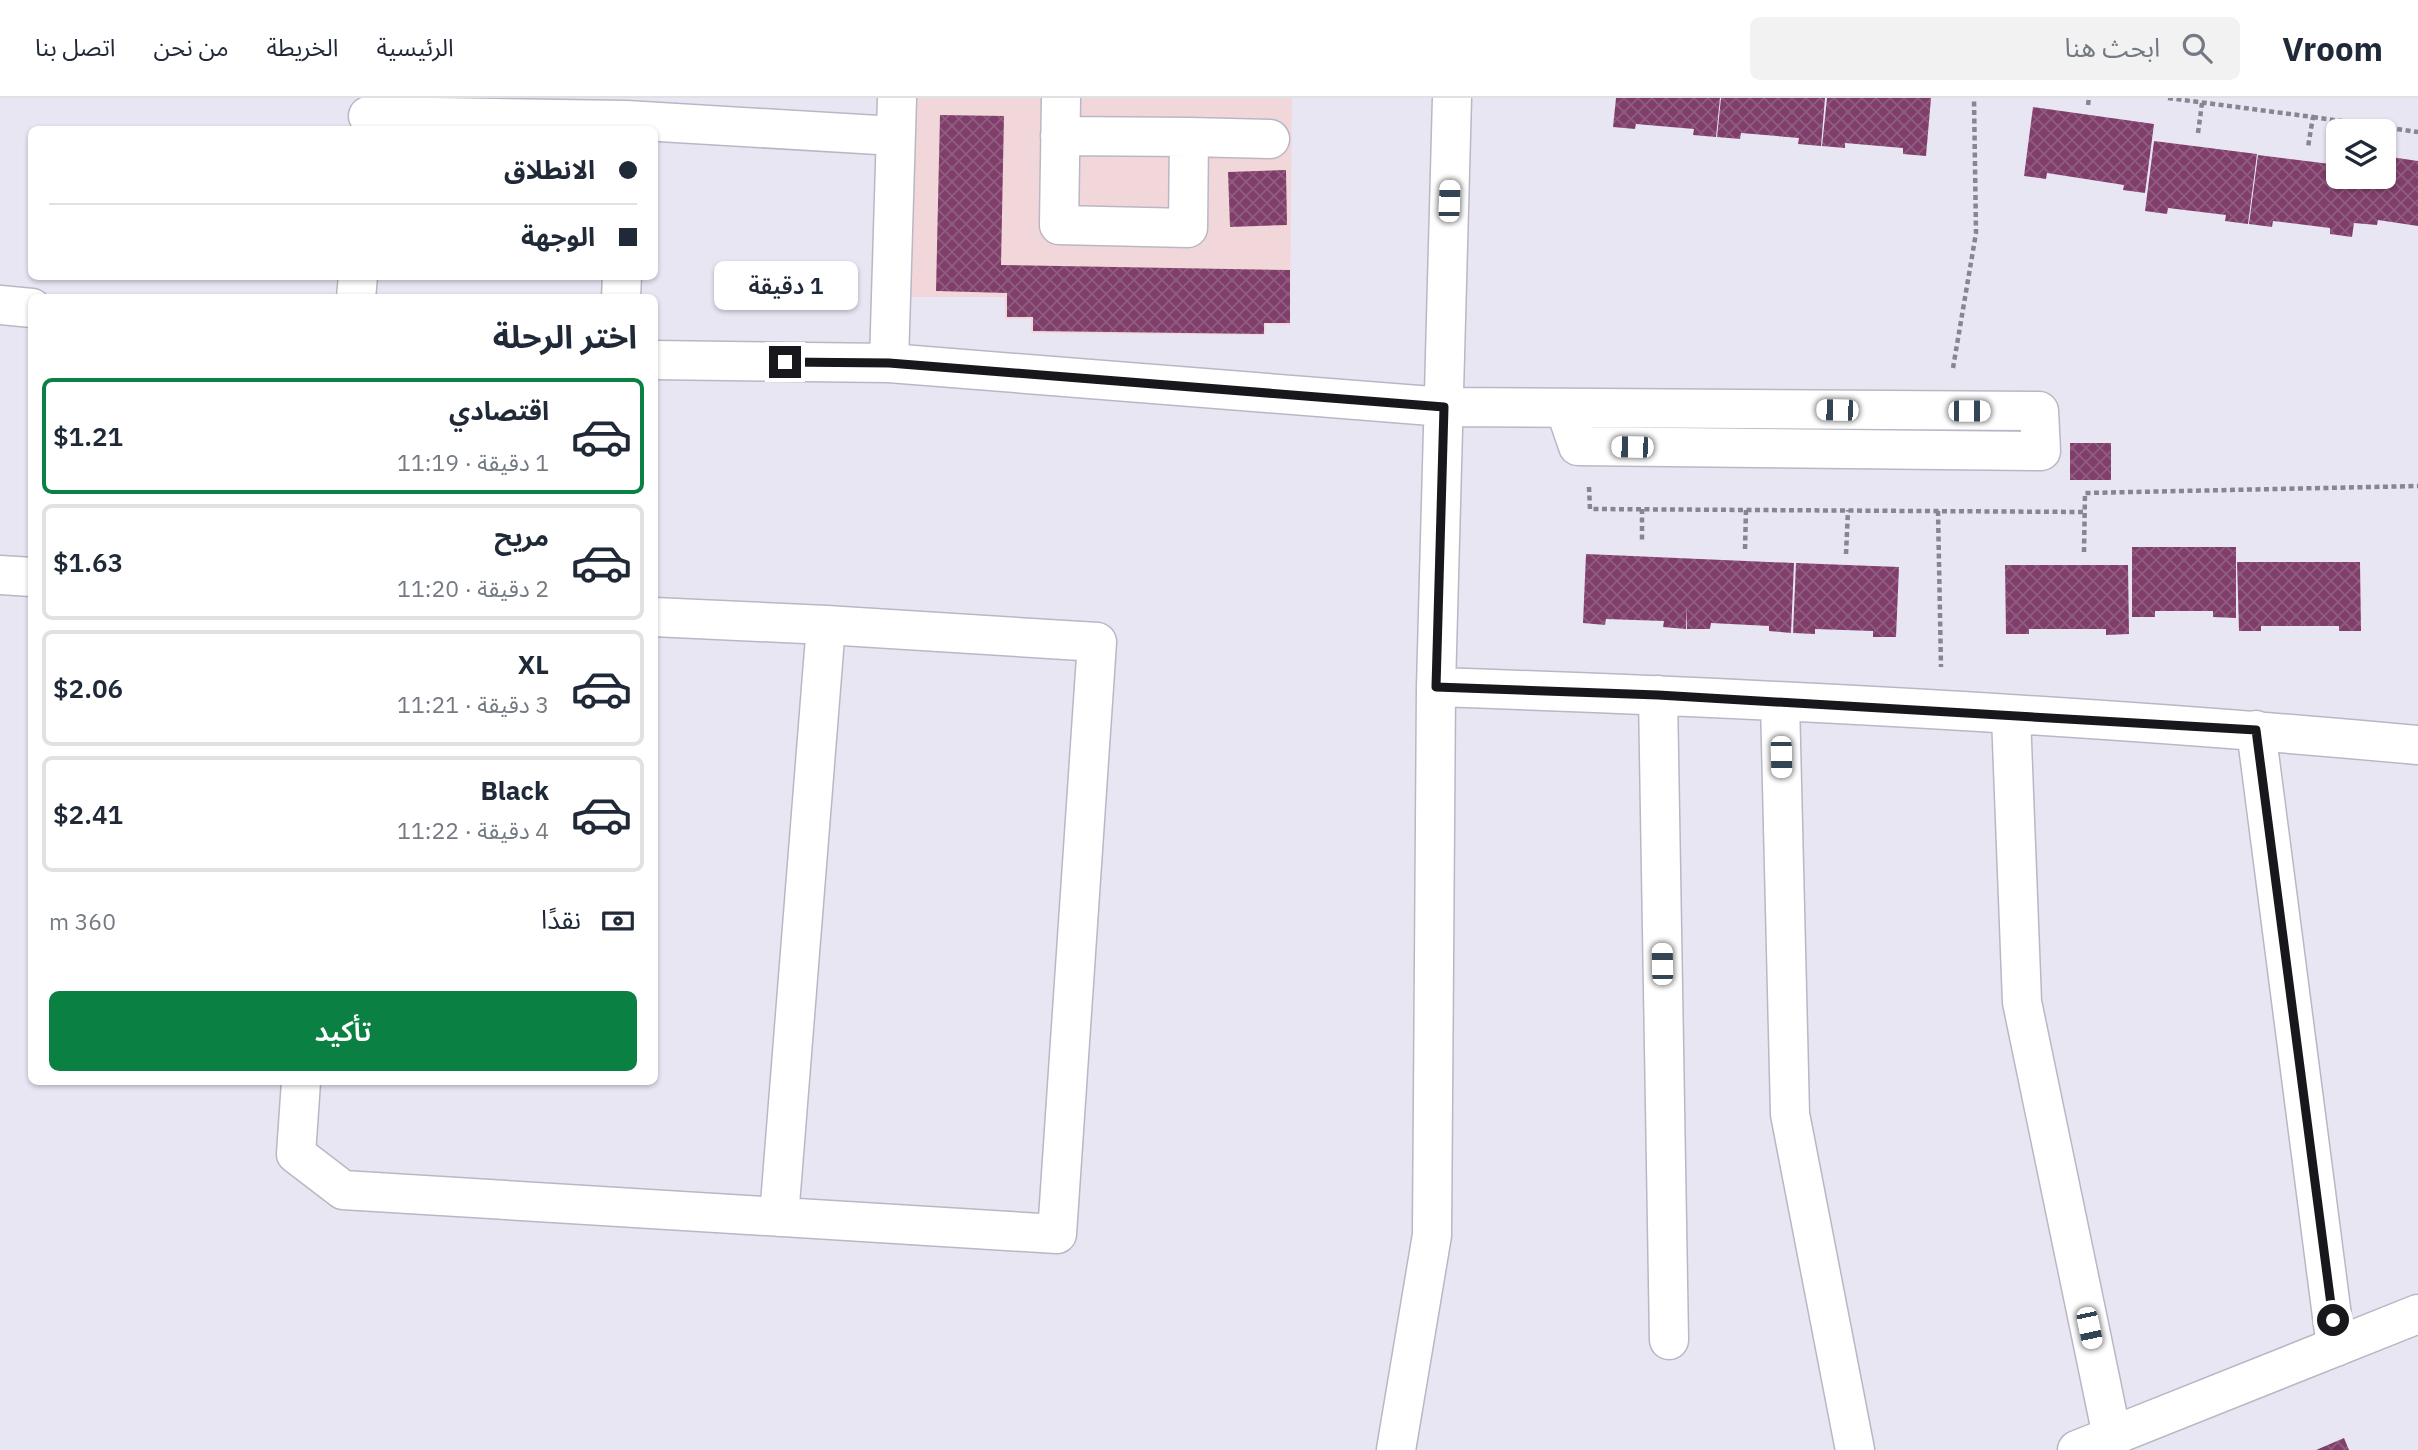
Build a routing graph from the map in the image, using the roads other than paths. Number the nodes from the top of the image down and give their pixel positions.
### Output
1 (897, 98) edge
2 (1060, 98) edge
3 (1452, 98) edge
4 (368, 115) edge
5 (626, 116) edge
6 (895, 136) junction
7 (1060, 136) junction
8 (1189, 138) junction
9 (1270, 139) dead end
10 (0, 305) edge
11 (28, 308) edge
12 (658, 360) edge
13 (889, 363) junction
14 (1444, 407) junction
15 (1565, 408) junction
16 (0, 575) edge
17 (28, 577) edge
18 (658, 617) edge
19 (826, 625) junction
20 (1436, 687) junction
21 (1658, 695) junction
22 (1780, 702) junction
23 (2011, 716) junction
24 (2256, 730) junction
25 (2418, 745) edge
26 (301, 1085) edge
27 (779, 1217) junction
28 (2418, 1314) edge
29 (1669, 1340) dead end
30 (2336, 1347) junction
31 (2094, 1443) edge
32 (1396, 1450) edge
33 (1855, 1450) edge

1 - 6 street
2 - 7 street
3 - 14 street
4 - 5 street
5 - 6 street
6 - 13 street
7 - 8 street
7 - 8 street
8 - 9 street
10 - 11 street
12 - 13 street
13 - 14 street
14 - 15 street
14 - 20 street
15 - 15 street
16 - 17 street
18 - 19 street
19 - 27 street
19 - 27 street
20 - 21 street
20 - 32 street
21 - 22 street
21 - 29 street
22 - 23 street
22 - 33 street
23 - 24 street
23 - 31 street
24 - 25 street
24 - 30 street
26 - 27 street
28 - 30 street
30 - 31 street

